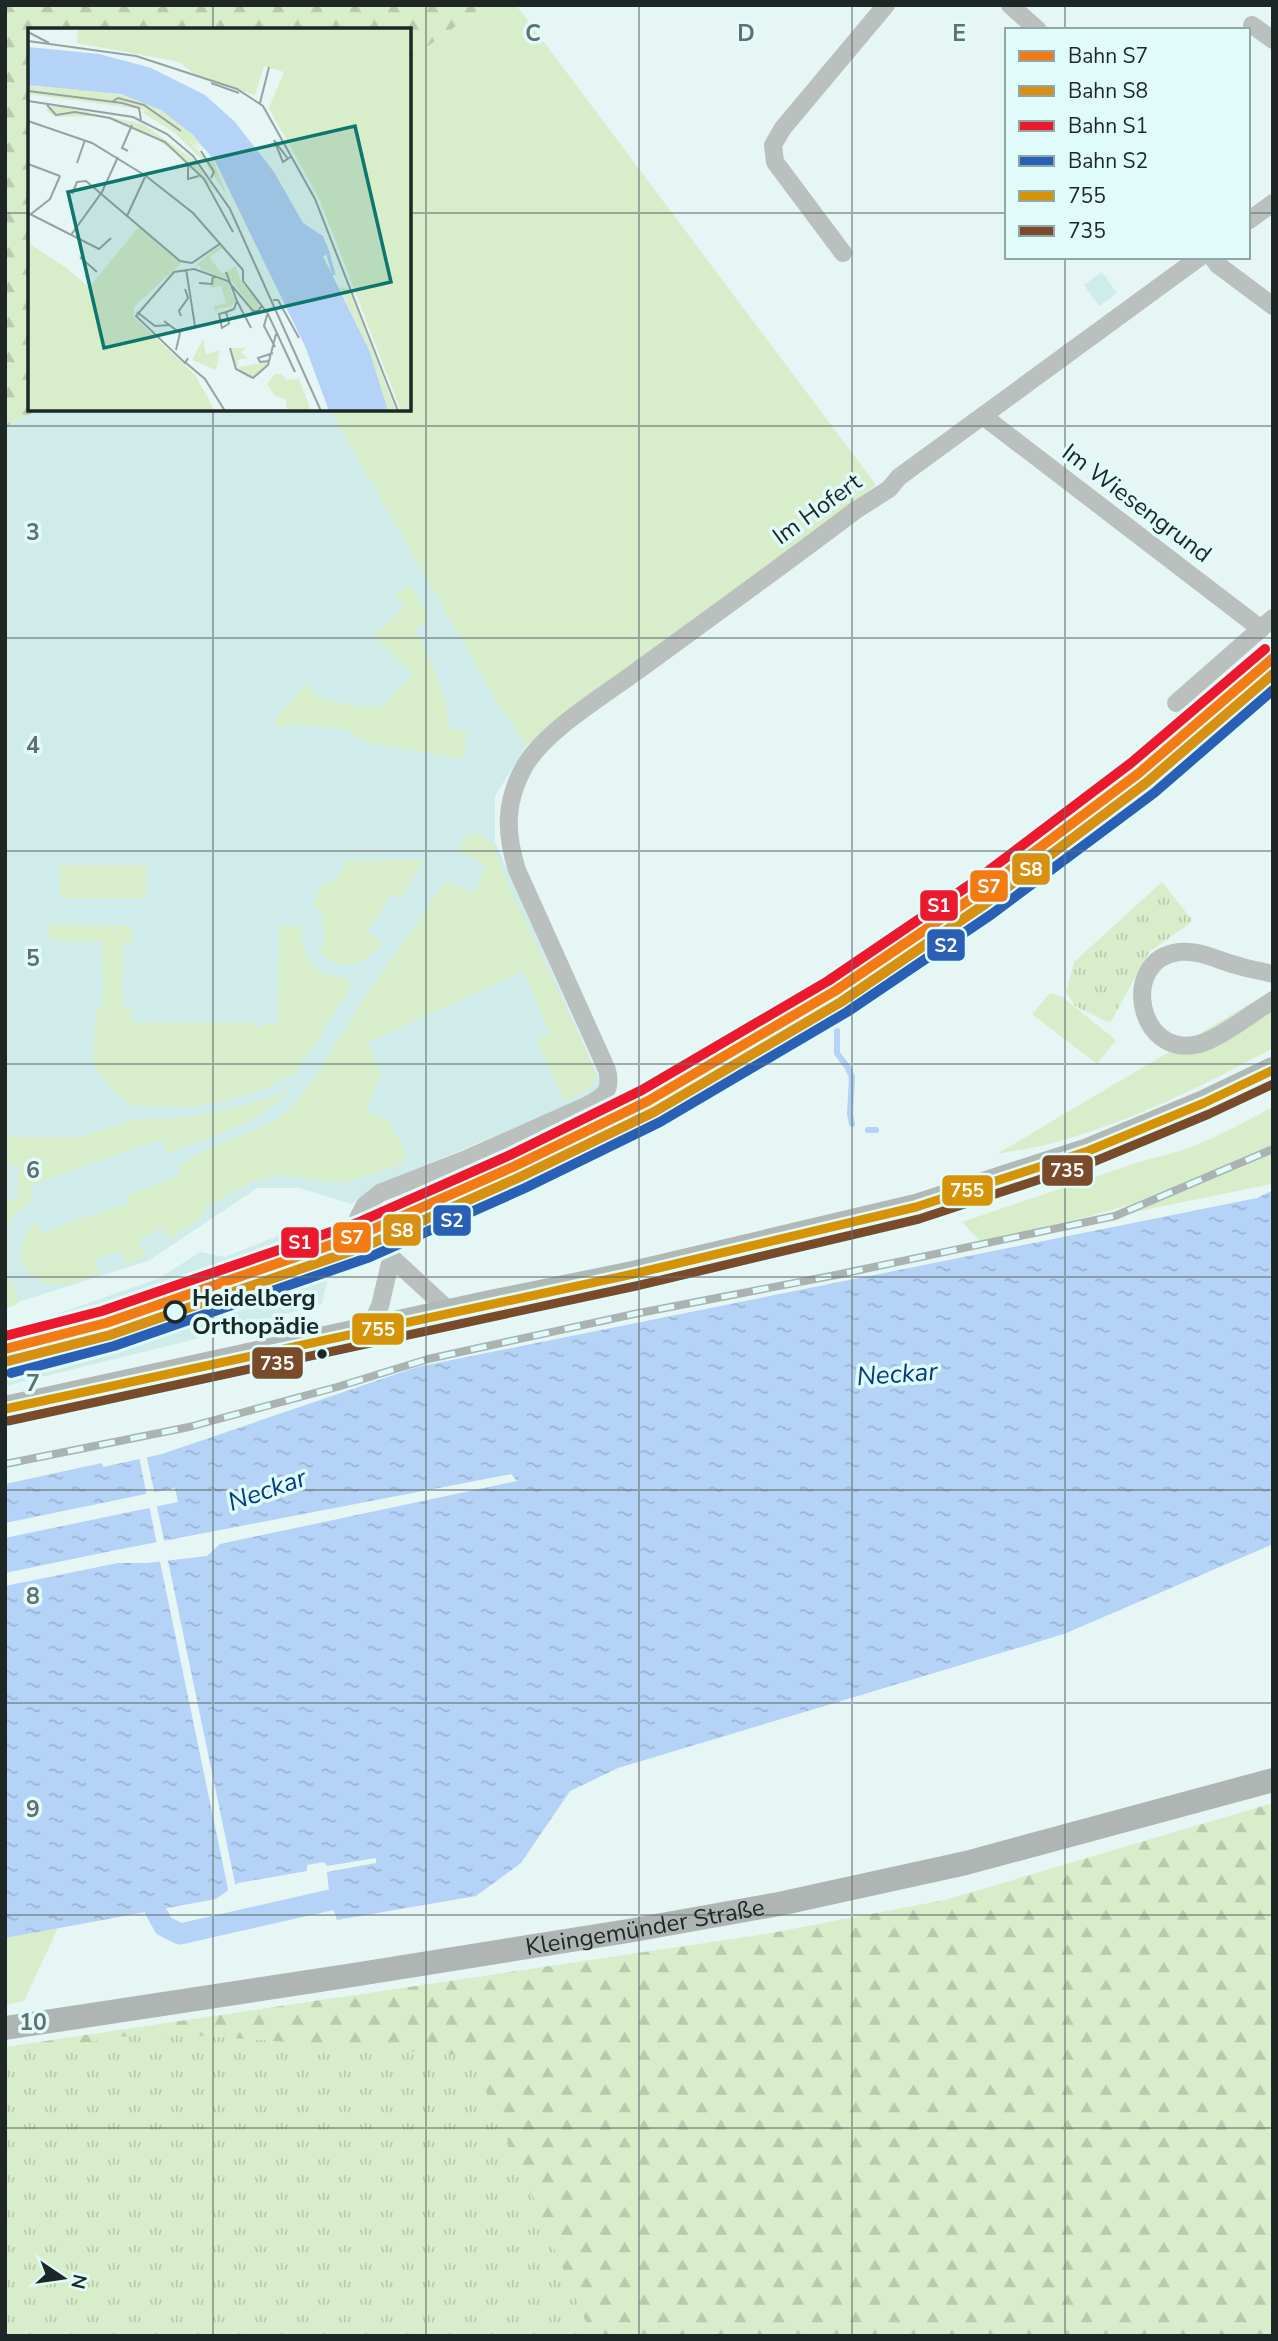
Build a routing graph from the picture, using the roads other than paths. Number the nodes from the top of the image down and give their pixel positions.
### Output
1 (886, 5) edge
2 (1010, 5) edge
3 (1252, 25) dead end
4 (1036, 28) edge
5 (1273, 40) edge
6 (1273, 203) edge
7 (1250, 220) edge
8 (843, 253) dead end
9 (1197, 259) edge
10 (1214, 259) edge
11 (1273, 306) edge
12 (983, 416) junction
13 (1267, 623) edge
14 (1176, 704) dead end
15 (1273, 974) edge
16 (1273, 1000) edge
17 (1273, 1070) edge
18 (391, 1259) junction
19 (446, 1313) junction
20 (368, 1330) junction
21 (5, 1409) edge
22 (1273, 1780) edge
23 (5, 2028) edge

1 - 8 street
2 - 4 street
3 - 5 street
6 - 7 street
9 - 12 street, Im Hofert
10 - 11 street
12 - 13 street, Im Wiesengrund
12 - 18 street, Im Hofert
13 - 14 street
15 - 16 street
17 - 19 main road
18 - 19 street
18 - 20 street
19 - 20 main road
20 - 21 main road
22 - 23 main road, Kleingemünder Straße

